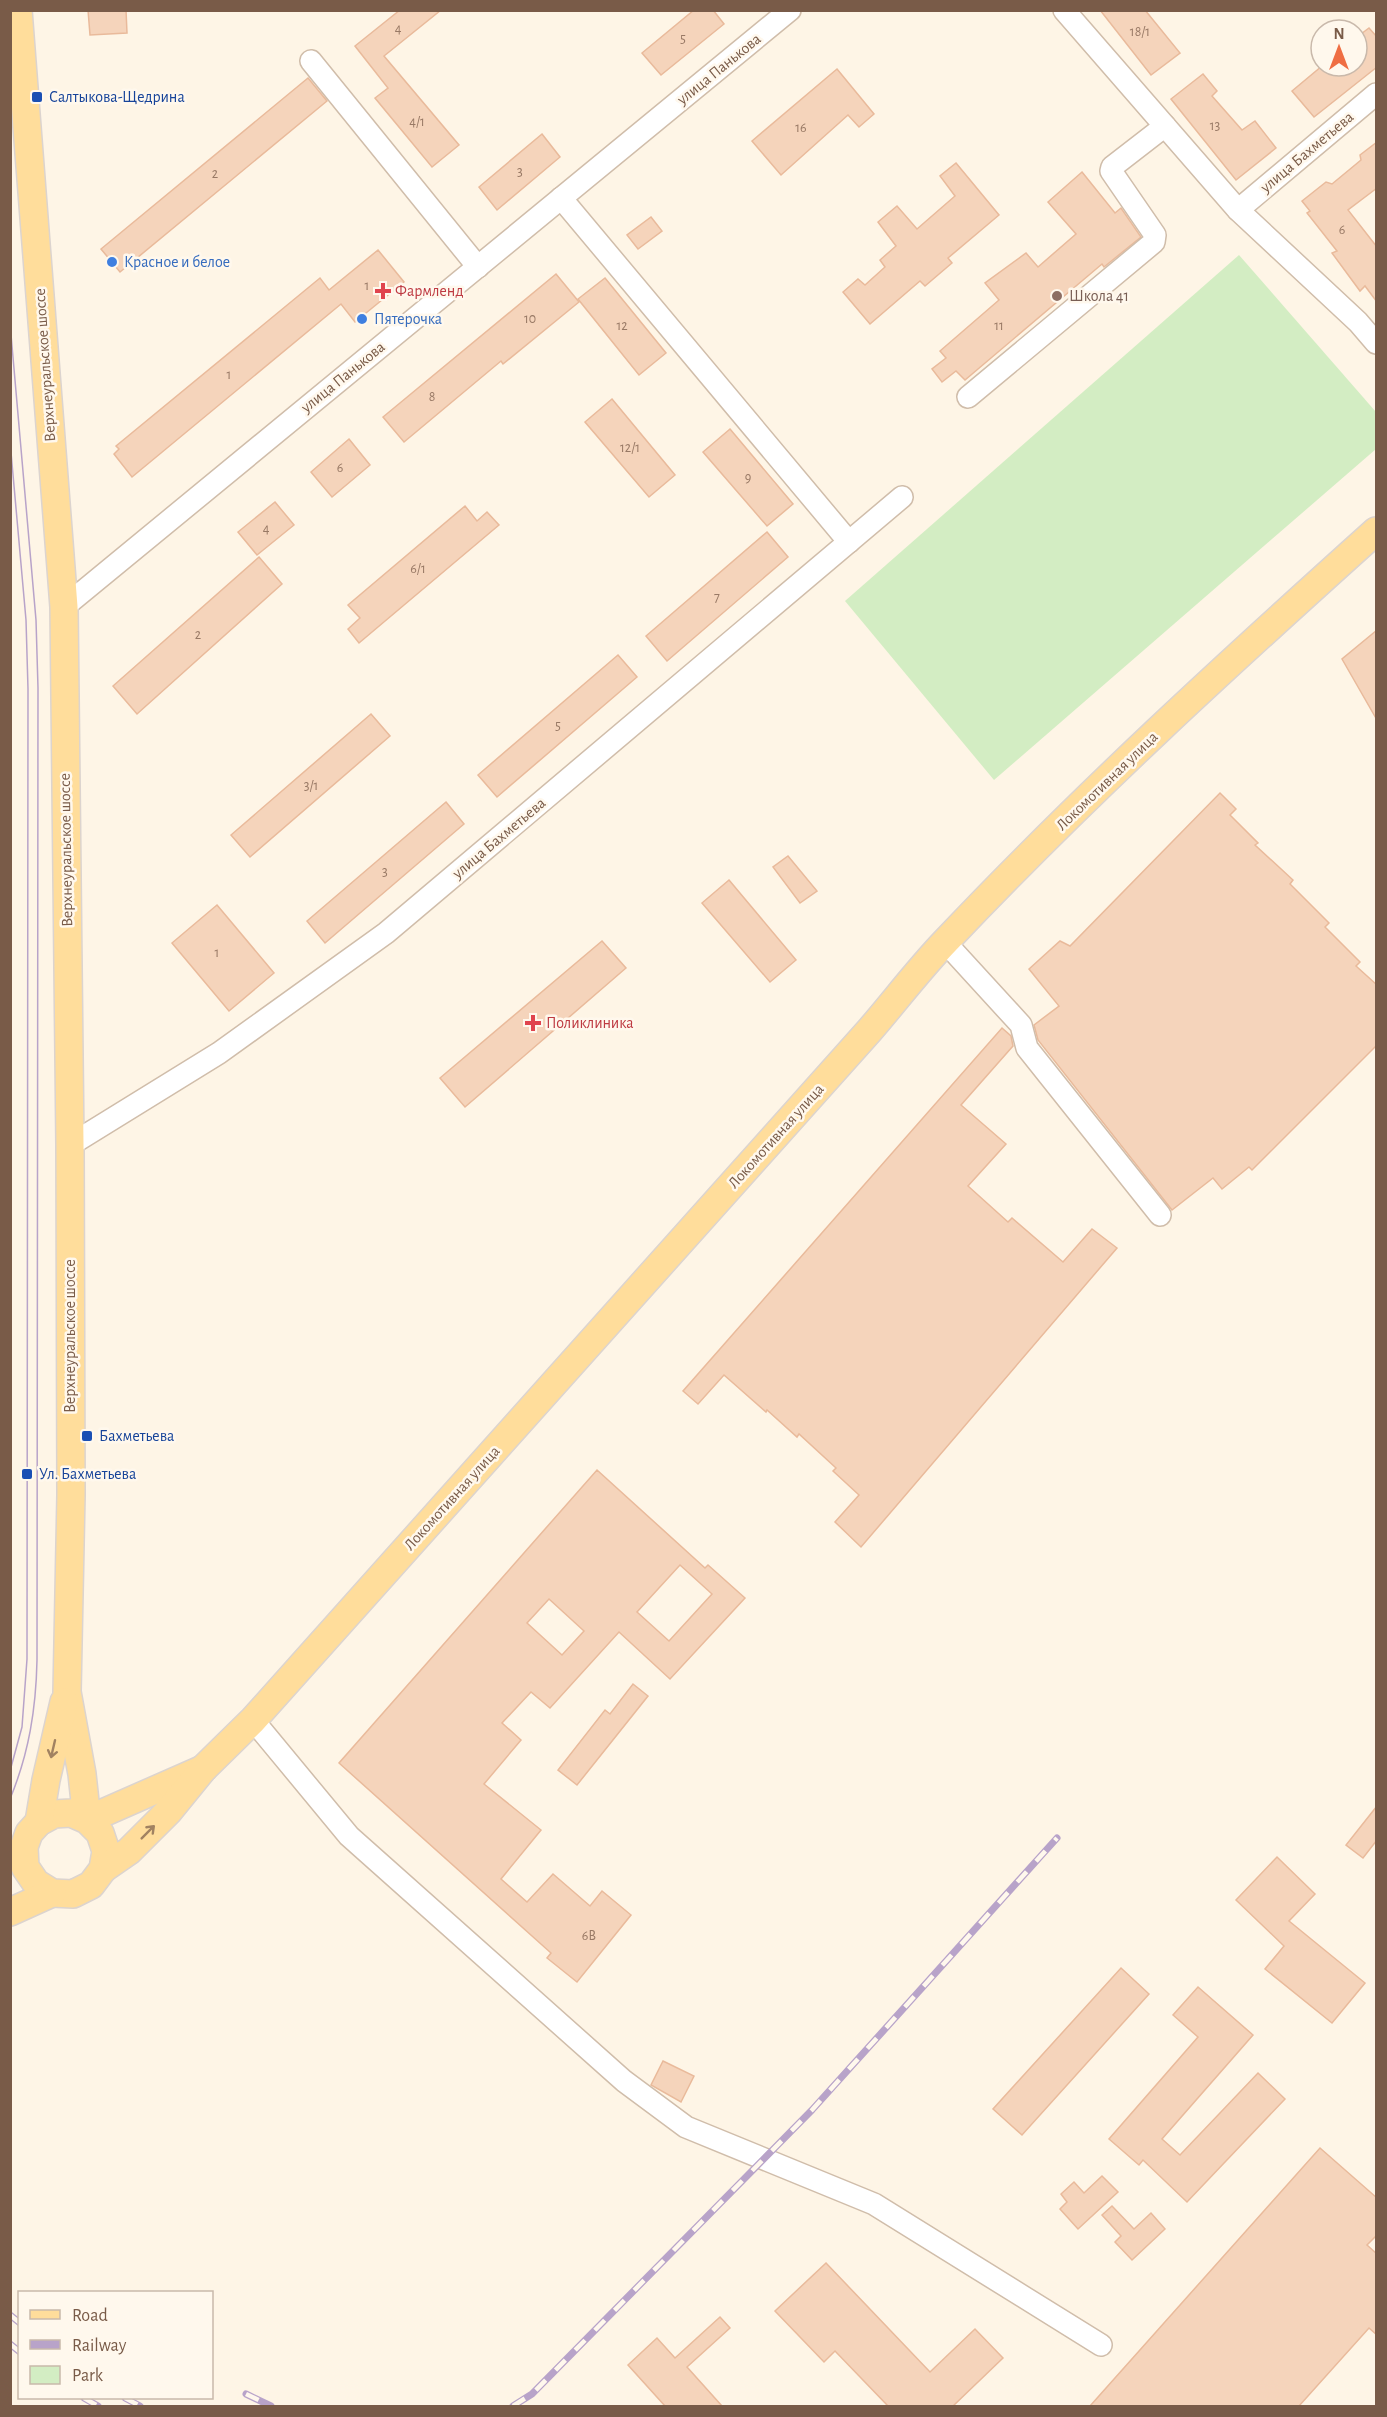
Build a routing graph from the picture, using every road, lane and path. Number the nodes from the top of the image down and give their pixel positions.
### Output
1 (18, 10) edge
2 (790, 10) edge
3 (1064, 10) edge
4 (312, 60) dead end
5 (1377, 94) edge
6 (1165, 126) junction
7 (561, 198) junction
8 (1238, 210) junction
9 (478, 267) junction
10 (1377, 343) edge
11 (968, 397) dead end
12 (902, 497) dead end
13 (1377, 531) edge
14 (849, 542) junction
15 (63, 607) junction
16 (945, 942) junction
17 (70, 1145) junction
18 (1160, 1215) dead end
19 (67, 1692) junction
20 (253, 1720) junction
21 (203, 1768) junction
22 (87, 1820) junction
23 (39, 1822) junction
24 (17, 1854) edge
25 (103, 1869) junction
26 (52, 1893) junction
27 (10, 1912) edge
28 (1101, 2344) dead end

1 - 15 main road, Верхнеуральское шоссе
2 - 7 street, улица Панькова
3 - 6 street
4 - 9 street
5 - 8 street, улица Бахметьева
6 - 8 street
6 - 11 street
7 - 9 street, улица Панькова
7 - 14 street
8 - 10 street
9 - 15 street, улица Панькова
12 - 14 street, улица Бахметьева
13 - 16 main road, Локомотивная улица
14 - 17 street, улица Бахметьева
15 - 17 main road, Верхнеуральское шоссе
16 - 18 street
16 - 20 main road, Локомотивная улица
17 - 19 main road, Верхнеуральское шоссе
19 - 22 main road
19 -> 23 main road
20 - 21 main road, Локомотивная улица
20 - 28 street
21 - 22 main road
25 -> 21 main road
22 - 23 main road
22 - 25 main road
23 - 24 main road
24 - 26 main road
25 - 26 main road
26 - 27 main road

